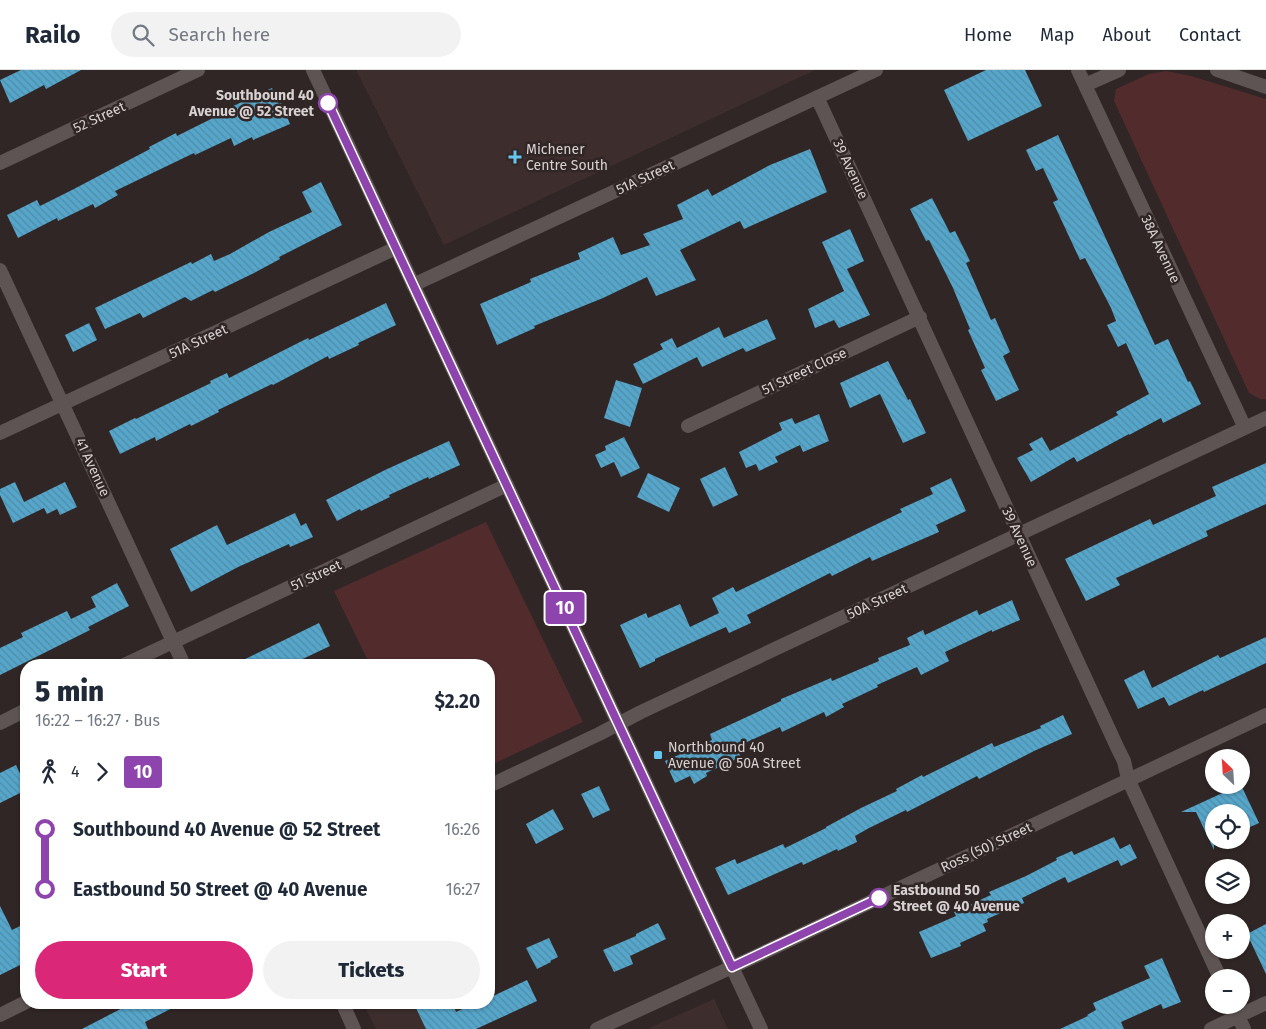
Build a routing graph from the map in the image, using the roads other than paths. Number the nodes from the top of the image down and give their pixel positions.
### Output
1 (198, 70) edge
2 (313, 70) edge
3 (876, 70) edge
4 (1078, 70) edge
5 (1119, 70) edge
6 (1217, 70) edge
7 (1085, 85) junction
8 (1266, 87) edge
9 (817, 97) junction
10 (0, 163) edge
11 (396, 248) junction
12 (0, 270) edge
13 (413, 285) junction
14 (920, 317) junction
15 (63, 404) junction
16 (1266, 418) edge
17 (688, 426) dead end
18 (1245, 428) junction
19 (0, 433) edge
20 (507, 485) junction
21 (1020, 535) junction
22 (173, 642) junction
23 (137, 659) edge
24 (181, 659) edge
25 (20, 713) edge
26 (1266, 715) edge
27 (0, 723) edge
28 (618, 724) junction
29 (1128, 779) junction
30 (495, 783) edge
31 (732, 967) junction
32 (1216, 969) edge
33 (1266, 1003) edge
34 (20, 1005) edge
35 (345, 1009) edge
36 (0, 1015) edge
37 (1238, 1017) edge
38 (354, 1029) edge
39 (597, 1029) edge
40 (761, 1029) edge
41 (1211, 1029) edge

1 - 10 street, 52 Street
2 - 11 street
3 - 9 street, 51A Street
4 - 7 street, 38A Avenue
5 - 7 street
6 - 8 street
7 - 18 street, 38A Avenue
9 - 13 street, 51A Street
9 - 14 street, 39 Avenue
11 - 13 street
11 - 15 street, 51A Street
12 - 15 street, 41 Avenue
13 - 20 street
14 - 17 street, 51 Street Close
14 - 21 street, 39 Avenue
15 - 19 street, 51A Street
15 - 22 street, 41 Avenue
16 - 18 street, 50A Street
18 - 21 street, 50A Street
20 - 22 street, 51 Street
20 - 28 street
21 - 28 street, 50A Street
21 - 29 street, 39 Avenue
22 - 23 street, 51 Street
22 - 24 street, 41 Avenue
25 - 27 street
26 - 29 street, Ross (50) Street
28 - 30 street, 50A Street
28 - 31 street
29 - 31 street, Ross (50) Street
29 - 32 street, 39 Avenue
31 - 39 street, Ross (50) Street
31 - 40 street
33 - 37 street
34 - 36 street
35 - 38 street
37 - 41 street

